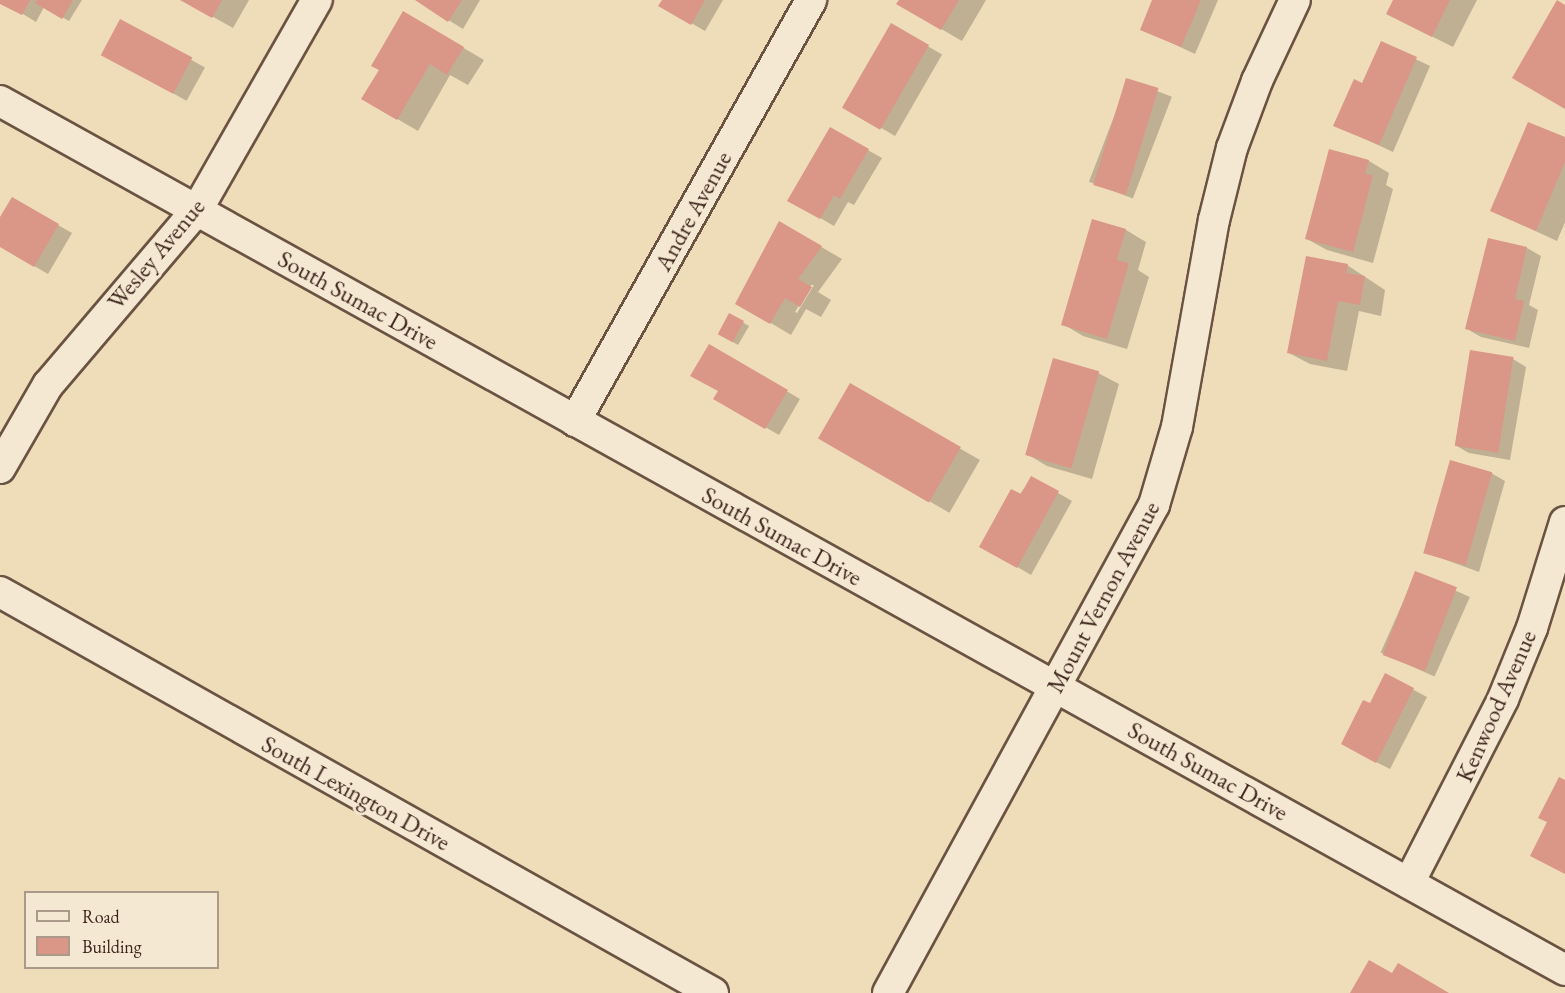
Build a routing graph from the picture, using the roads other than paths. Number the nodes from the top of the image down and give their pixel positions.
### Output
1 (317, 0) edge
2 (811, 0) edge
3 (1295, 0) edge
4 (0, 101) edge
5 (197, 210) junction
6 (575, 421) junction
7 (0, 468) edge
8 (1565, 522) edge
9 (0, 592) edge
10 (1056, 687) junction
11 (1408, 883) junction
12 (1565, 970) edge
13 (713, 993) edge
14 (888, 993) edge

1 - 5 street, Wesley Avenue
2 - 6 street, Andre Avenue
3 - 10 street, Mount Vernon Avenue
4 - 5 street, South Sumac Drive
5 - 6 street, South Sumac Drive
5 - 7 street, Wesley Avenue
6 - 10 street, South Sumac Drive
8 - 11 street, Kenwood Avenue
9 - 13 street, South Lexington Drive
10 - 11 street, South Sumac Drive
10 - 14 street, Mount Vernon Avenue
11 - 12 street, South Sumac Drive

